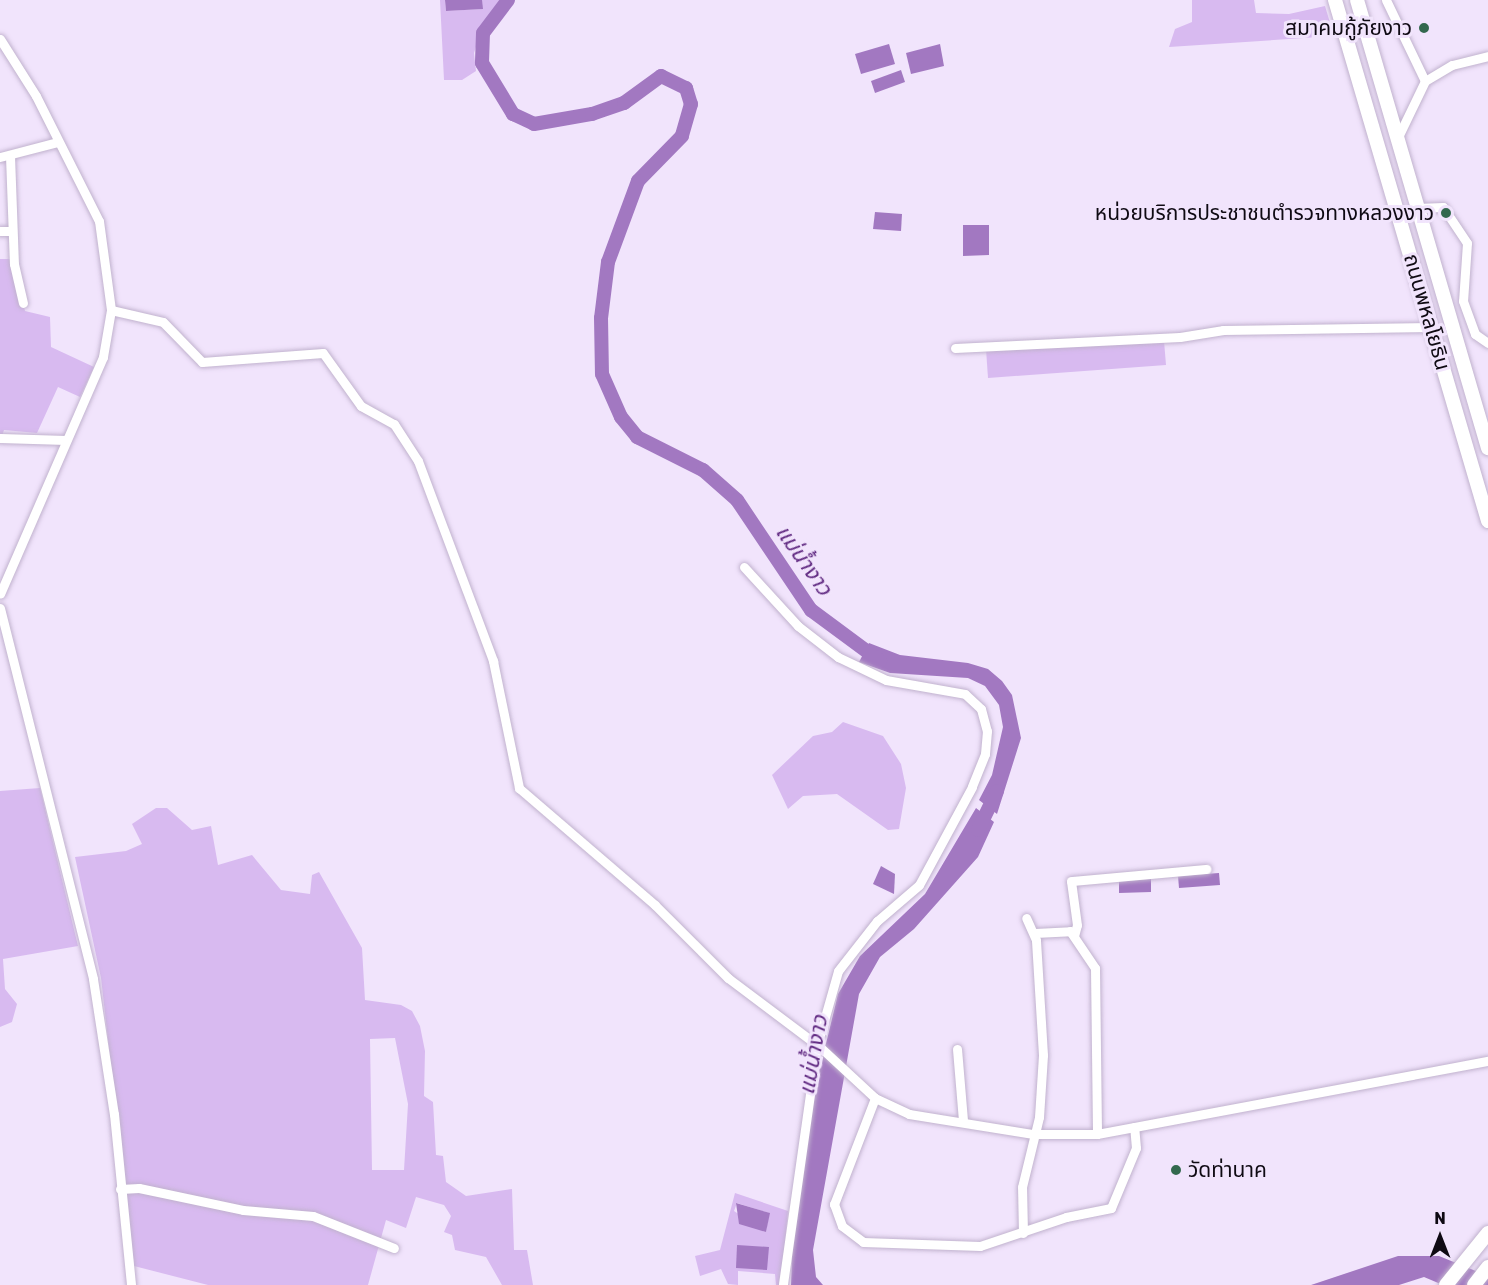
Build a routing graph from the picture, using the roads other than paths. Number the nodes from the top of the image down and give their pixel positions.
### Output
1 (1335, 0) edge
2 (1357, 0) edge
3 (1386, 0) edge
4 (0, 39) edge
5 (1488, 56) edge
6 (1425, 81) junction
7 (1399, 135) junction
8 (58, 142) junction
9 (10, 156) junction
10 (0, 157) edge
11 (1417, 208) junction
12 (0, 231) edge
13 (12, 231) junction
14 (23, 303) dead end
15 (111, 310) junction
16 (1431, 327) junction
17 (1488, 343) edge
18 (955, 348) dead end
19 (0, 438) edge
20 (66, 440) junction
21 (1488, 448) edge
22 (1488, 521) edge
23 (744, 567) dead end
24 (0, 594) edge
25 (0, 609) edge
26 (1206, 869) dead end
27 (1026, 918) dead end
28 (1035, 933) junction
29 (1074, 936) junction
30 (818, 1046) junction
31 (957, 1048) dead end
32 (1488, 1061) edge
33 (875, 1098) junction
34 (963, 1120) junction
35 (1134, 1127) junction
36 (1034, 1134) junction
37 (1097, 1134) junction
38 (120, 1189) junction
39 (1023, 1233) junction
40 (1488, 1233) edge
41 (394, 1248) dead end
42 (1488, 1267) edge
43 (131, 1285) edge
44 (783, 1285) edge
45 (1446, 1285) edge
46 (1474, 1285) edge

1 - 16 highway, ถนนพหลโยธิน
2 - 7 highway, ถนนพหลโยธิน
3 - 6 street
4 - 8 street
5 - 6 street
6 - 7 street
7 - 11 highway, ถนนพหลโยธิน
8 - 9 street
8 - 15 street
9 - 10 street
9 - 13 street
11 - 17 street
11 - 21 highway, ถนนพหลโยธิน
12 - 13 street
13 - 14 street
15 - 20 street
15 - 30 street
16 - 18 street
16 - 22 highway, ถนนพหลโยธิน
19 - 20 street
20 - 24 street
23 - 30 street
25 - 38 street
26 - 29 street
27 - 28 street
28 - 29 street
28 - 36 street
29 - 37 street
30 - 33 street
30 - 44 street
31 - 34 street
32 - 35 street
33 - 34 street
33 - 39 street
34 - 36 street
35 - 37 street
35 - 39 street
36 - 37 street
36 - 39 street
38 - 41 street
38 - 43 street
40 - 45 highway
42 - 46 highway

